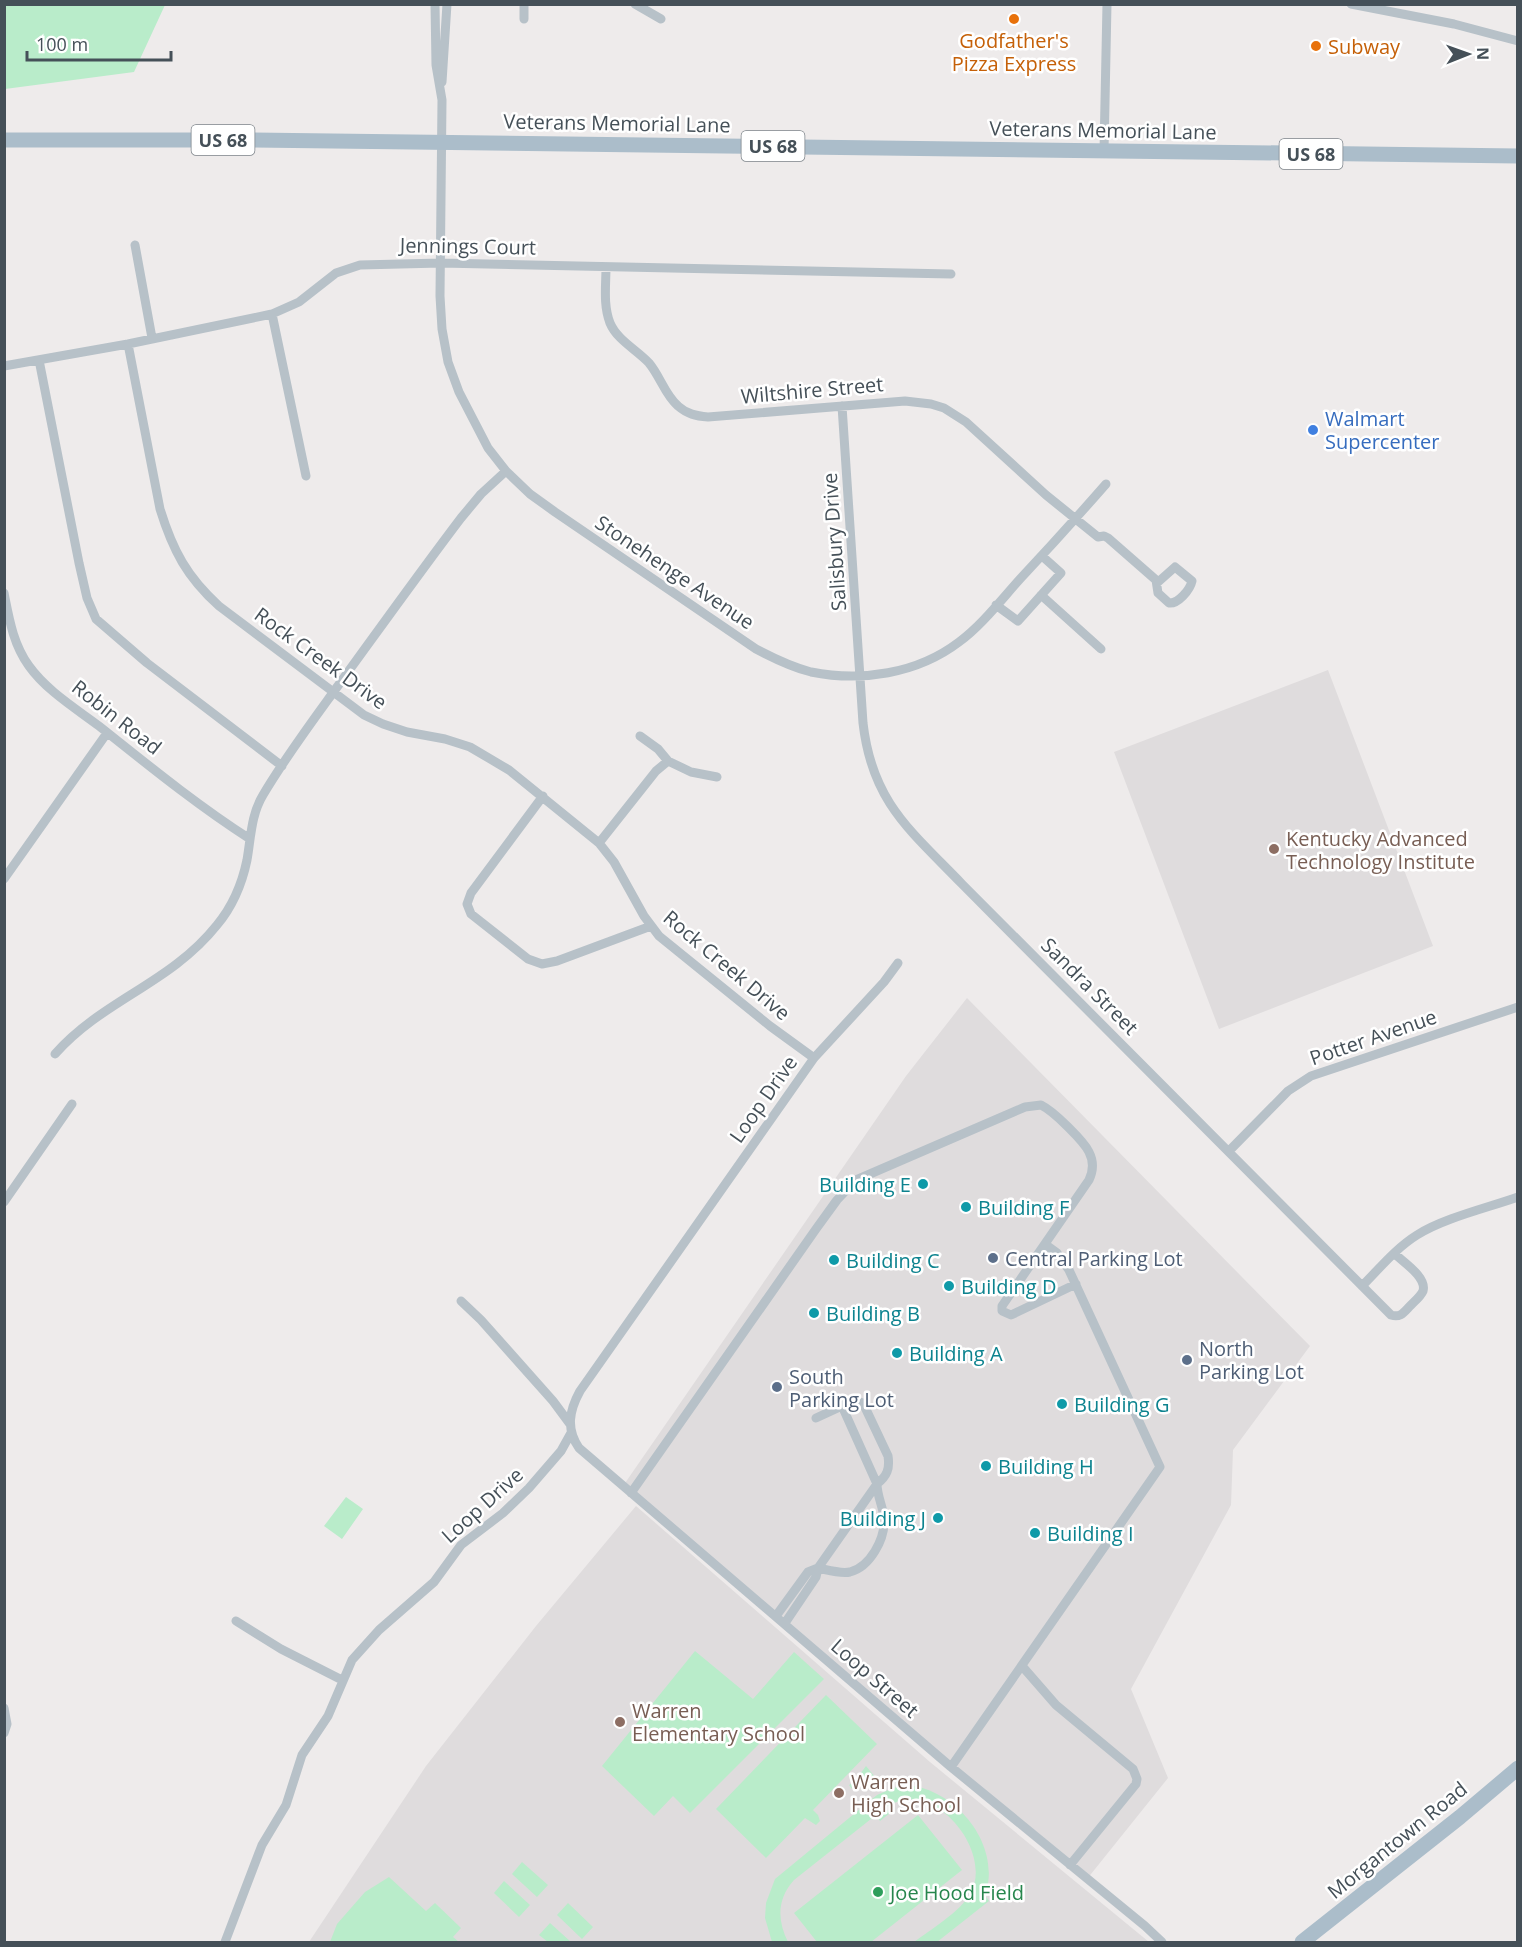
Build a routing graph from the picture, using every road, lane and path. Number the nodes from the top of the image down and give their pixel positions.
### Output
1 (435, 4) edge
2 (447, 4) edge
3 (524, 4) edge
4 (635, 4) edge
5 (1107, 4) edge
6 (1351, 4) edge
7 (661, 18) dead end
8 (524, 19) dead end
9 (1518, 41) edge
10 (442, 100) junction
11 (4, 140) edge
12 (441, 142) junction
13 (1104, 151) junction
14 (1518, 156) edge
15 (135, 245) dead end
16 (441, 263) junction
17 (606, 267) junction
18 (951, 274) dead end
19 (272, 314) junction
20 (152, 338) junction
21 (128, 344) junction
22 (39, 360) junction
23 (4, 366) edge
24 (842, 406) junction
25 (506, 471) junction
26 (306, 476) dead end
27 (1106, 484) dead end
28 (1076, 518) junction
29 (1042, 556) junction
30 (1156, 583) dead end
31 (4, 592) edge
32 (1041, 596) junction
33 (996, 605) junction
34 (11, 624) junction
35 (4, 634) edge
36 (1101, 650) dead end
37 (862, 676) junction
38 (333, 693) junction
39 (107, 733) junction
40 (640, 736) dead end
41 (668, 761) junction
42 (282, 766) junction
43 (717, 777) dead end
44 (543, 796) junction
45 (250, 839) junction
46 (599, 843) junction
47 (4, 879) edge
48 (651, 926) junction
49 (898, 963) dead end
50 (1518, 1007) edge
51 (55, 1053) dead end
52 (814, 1058) junction
53 (72, 1104) dead end
54 (1229, 1151) junction
55 (1518, 1197) edge
56 (4, 1202) edge
57 (1046, 1245) junction
58 (1395, 1254) junction
59 (1076, 1284) junction
60 (1362, 1286) junction
61 (461, 1301) dead end
62 (842, 1406) junction
63 (816, 1418) dead end
64 (571, 1429) junction
65 (877, 1484) junction
66 (631, 1492) junction
67 (864, 1502) junction
68 (880, 1505) junction
69 (818, 1568) junction
70 (776, 1616) junction
71 (236, 1621) dead end
72 (785, 1623) junction
73 (1022, 1666) junction
74 (342, 1680) junction
75 (4, 1708) edge
76 (4, 1733) edge
77 (951, 1767) junction
78 (1518, 1768) edge
79 (1070, 1865) junction
80 (1309, 1941) edge
81 (225, 1942) edge
82 (1162, 1942) edge

1 - 10 street
2 - 10 street
3 - 8 street
4 - 7 street
5 - 13 street
6 - 9 street
10 - 12 street, Stonehenge Avenue
11 - 12 main road, Veterans Memorial Lane / US 68
12 - 13 main road, Veterans Memorial Lane / US 68
12 - 16 street, Stonehenge Avenue
13 - 14 main road, Veterans Memorial Lane / US 68
15 - 20 street
16 - 17 street, Jennings Court
16 - 19 street, Jennings Court
16 - 25 street, Stonehenge Avenue
17 - 18 street, Jennings Court
17 - 24 street, Wiltshire Street
19 - 20 street, Jennings Court
19 - 26 street
20 - 21 street, Jennings Court
21 - 22 street, Jennings Court
21 - 38 street, Rock Creek Drive
22 - 23 street, Jennings Court
22 - 42 street
24 - 28 street, Wiltshire Street
24 - 37 street, Salisbury Drive
25 - 37 street, Stonehenge Avenue
25 - 38 street
27 - 28 street, Stonehenge Avenue
28 - 29 street, Stonehenge Avenue
28 - 30 street, Wiltshire Street
29 - 32 street
29 - 33 street, Stonehenge Avenue
31 - 34 street, Robin Road
32 - 33 street
32 - 36 street
33 - 37 street, Stonehenge Avenue
34 - 35 street
34 - 39 street, Robin Road
37 - 54 street, Sandra Street
38 - 42 street
38 - 44 street, Rock Creek Drive
39 - 45 street, Robin Road
39 - 47 street
40 - 41 street
41 - 43 street
41 - 46 street
42 - 45 street
44 - 46 street, Rock Creek Drive
44 - 48 street
45 - 51 street
46 - 48 street, Rock Creek Drive
48 - 52 street, Rock Creek Drive
49 - 52 street, Loop Drive
50 - 54 street, Potter Avenue
52 - 64 street, Loop Drive
53 - 56 street
54 - 60 street, Sandra Street
55 - 58 street
57 - 59 street
57 - 59 street
57 - 66 street
58 - 60 street
58 - 60 street, Sandra Street
59 - 73 street
61 - 64 street, Loop Street
62 - 63 street
62 - 65 street
62 - 65 street
64 - 66 street, Loop Street
64 - 74 street, Loop Drive
65 - 67 street
65 - 68 street
66 - 70 street, Loop Street
67 - 68 street
67 - 69 street
68 - 69 street
69 - 70 street
69 - 72 street
70 - 72 street, Loop Street
71 - 74 street
72 - 77 street, Loop Street
73 - 77 street
73 - 79 street
74 - 81 street, Loop Drive
75 - 76 street
77 - 79 street, Loop Street
78 - 80 main road, Morgantown Road
79 - 82 street, Loop Street

